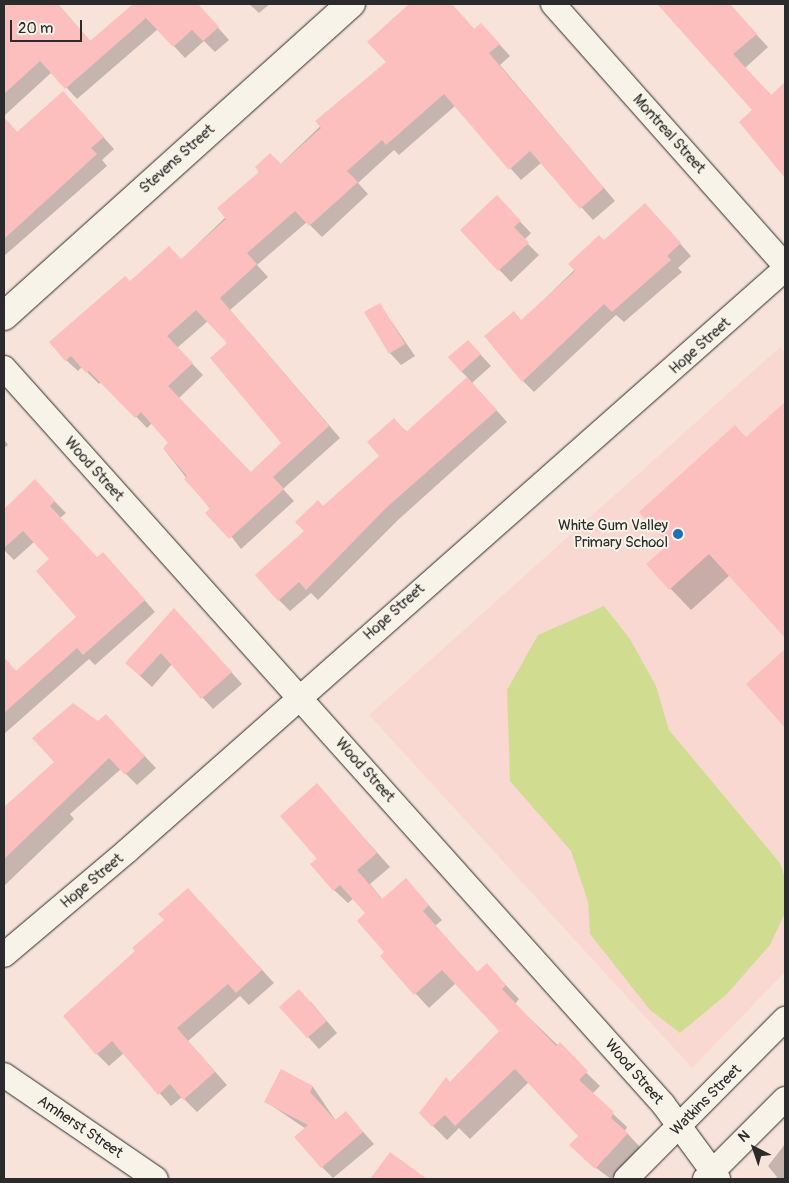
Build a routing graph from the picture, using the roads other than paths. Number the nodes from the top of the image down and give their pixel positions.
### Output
1 (352, 4) edge
2 (553, 4) edge
3 (785, 265) edge
4 (785, 269) edge
5 (4, 316) edge
6 (4, 368) edge
7 (300, 697) junction
8 (4, 955) edge
9 (785, 1019) edge
10 (4, 1075) edge
11 (785, 1099) edge
12 (680, 1126) junction
13 (712, 1177) edge
14 (156, 1179) edge
15 (626, 1179) edge

1 - 5 street, Stevens Street
2 - 3 street, Montreal Street
4 - 7 street, Hope Street
6 - 7 street, Wood Street
7 - 8 street, Hope Street
7 - 12 street, Wood Street
9 - 12 street, Watkins Street
10 - 14 street, Amherst Street
11 - 13 street
12 - 13 street, Wood Street
12 - 15 street, Watkins Street

